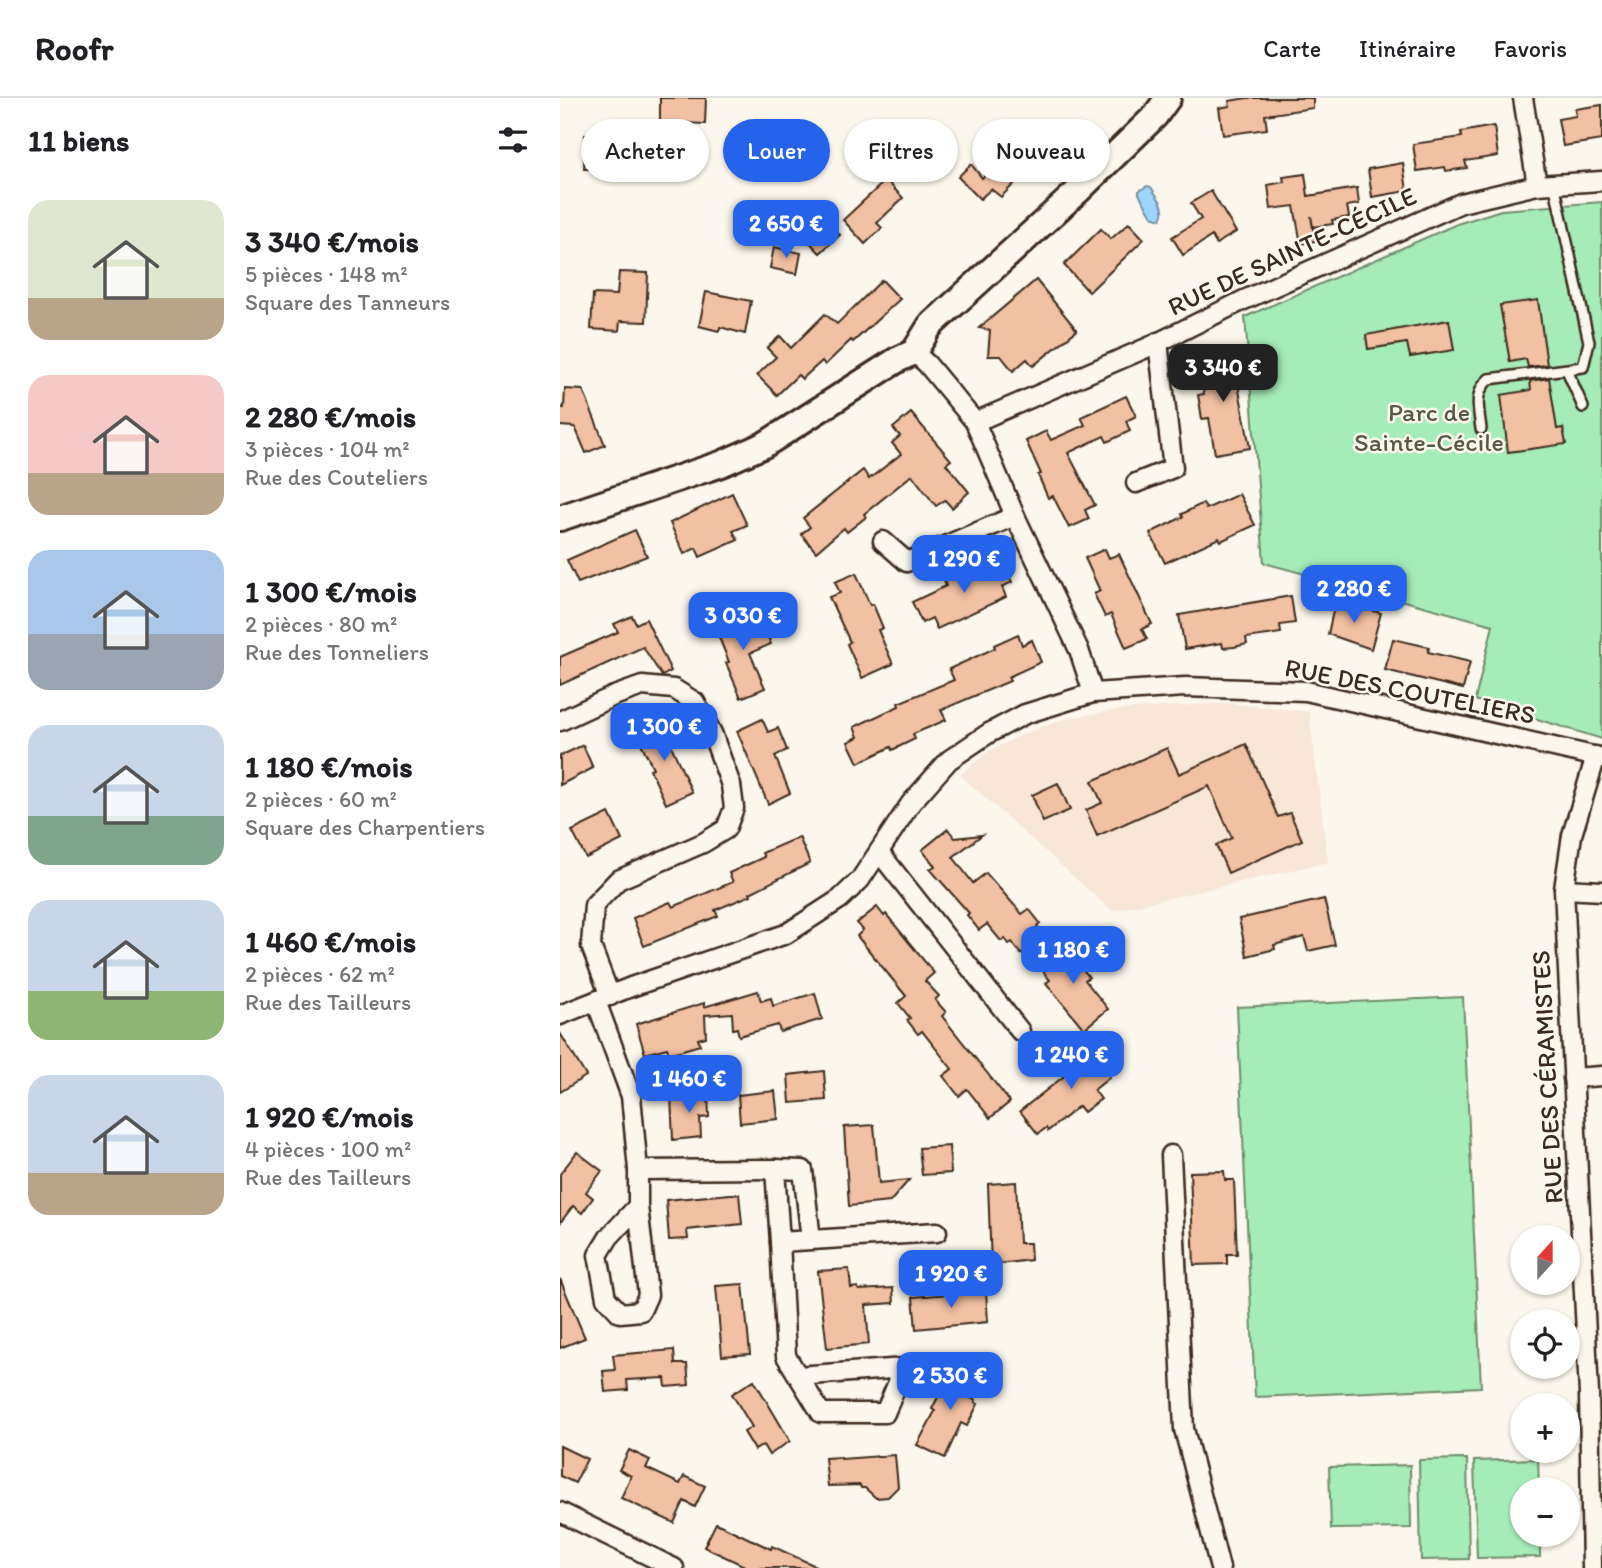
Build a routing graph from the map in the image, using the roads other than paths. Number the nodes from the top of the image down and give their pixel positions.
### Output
1 (1168, 98) edge
2 (1523, 98) edge
3 (1602, 181) edge
4 (1546, 184) junction
5 (1158, 342) junction
6 (914, 352) junction
7 (1567, 370) junction
8 (1583, 407) dead end
9 (975, 422) junction
10 (1480, 429) dead end
11 (1136, 483) dead end
12 (1015, 516) junction
13 (560, 518) edge
14 (883, 541) dead end
15 (1093, 693) junction
16 (560, 721) edge
17 (1599, 757) edge
18 (879, 852) junction
19 (1564, 889) junction
20 (1602, 891) edge
21 (603, 998) junction
22 (560, 1015) edge
23 (1020, 1031) dead end
24 (1602, 1076) edge
25 (1573, 1078) junction
26 (1171, 1155) dead end
27 (775, 1169) junction
28 (638, 1170) junction
29 (638, 1206) junction
30 (937, 1232) dead end
31 (810, 1241) junction
32 (780, 1242) junction
33 (798, 1376) junction
34 (1595, 1394) edge
35 (560, 1512) edge
36 (674, 1568) edge
37 (1220, 1568) edge
38 (1592, 1568) edge

1 - 6 street
2 - 4 street
3 - 4 street, RUE DE SAINTE-CÉCILE
4 - 5 street, RUE DE SAINTE-CÉCILE
4 - 7 lane
5 - 9 street, RUE DE SAINTE-CÉCILE
5 - 11 street
6 - 9 street
6 - 13 street
7 - 8 lane
7 - 10 lane
9 - 12 street
12 - 14 street
12 - 15 street
15 - 17 street, RUE DES COUTELIERS
15 - 18 street, RUE DES COUTELIERS
16 - 21 street
17 - 19 street, RUE DES CÉRAMISTES
18 - 21 street, RUE DES COUTELIERS
18 - 23 street
19 - 20 street
19 - 25 street, RUE DES CÉRAMISTES
21 - 22 street, RUE DES COUTELIERS
21 - 28 street
24 - 25 street
25 - 34 street, RUE DES CÉRAMISTES
26 - 37 street
27 - 28 street
27 - 31 street
27 - 32 street
28 - 29 street
29 - 29 street
30 - 31 street
31 - 32 street
32 - 33 street
33 - 33 street
34 - 38 street, RUE DES CÉRAMISTES
35 - 36 street

